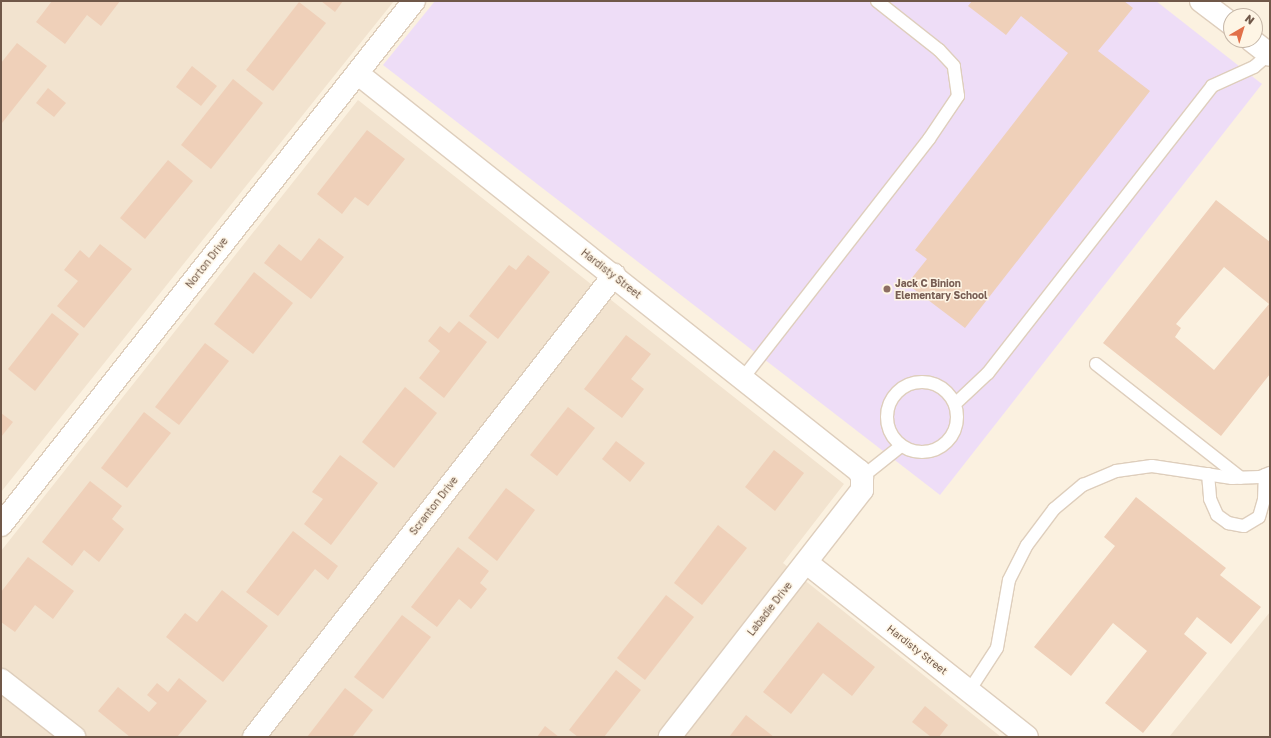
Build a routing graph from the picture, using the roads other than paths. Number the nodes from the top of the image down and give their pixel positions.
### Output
1 (414, 1) edge
2 (877, 1) edge
3 (1201, 1) edge
4 (1223, 18) edge
5 (1262, 48) edge
6 (1270, 54) edge
7 (357, 74) junction
8 (614, 275) junction
9 (1096, 364) dead end
10 (743, 378) junction
11 (956, 404) junction
12 (901, 446) junction
13 (1208, 474) junction
14 (1268, 474) edge
15 (862, 477) junction
16 (1241, 478) junction
17 (1, 525) edge
18 (807, 563) junction
19 (1, 680) edge
20 (969, 691) junction
21 (74, 737) edge
22 (254, 737) edge
23 (670, 737) edge
24 (1027, 737) edge

1 - 7 street, Norton Drive
2 - 10 lane
3 - 4 street
5 - 6 street
6 - 11 lane
7 - 8 street, Hardisty Street
7 - 17 street, Norton Drive
8 - 10 street, Hardisty Street
8 - 22 street, Scranton Drive
9 - 16 lane
10 - 15 street, Hardisty Street
11 - 12 lane
11 - 12 lane
12 - 15 lane
13 - 14 lane
13 - 16 lane
13 - 20 lane
14 - 16 lane
15 - 18 street, Labadie Drive
18 - 20 street, Hardisty Street
18 - 23 street, Labadie Drive
19 - 21 street
20 - 24 street, Hardisty Street

